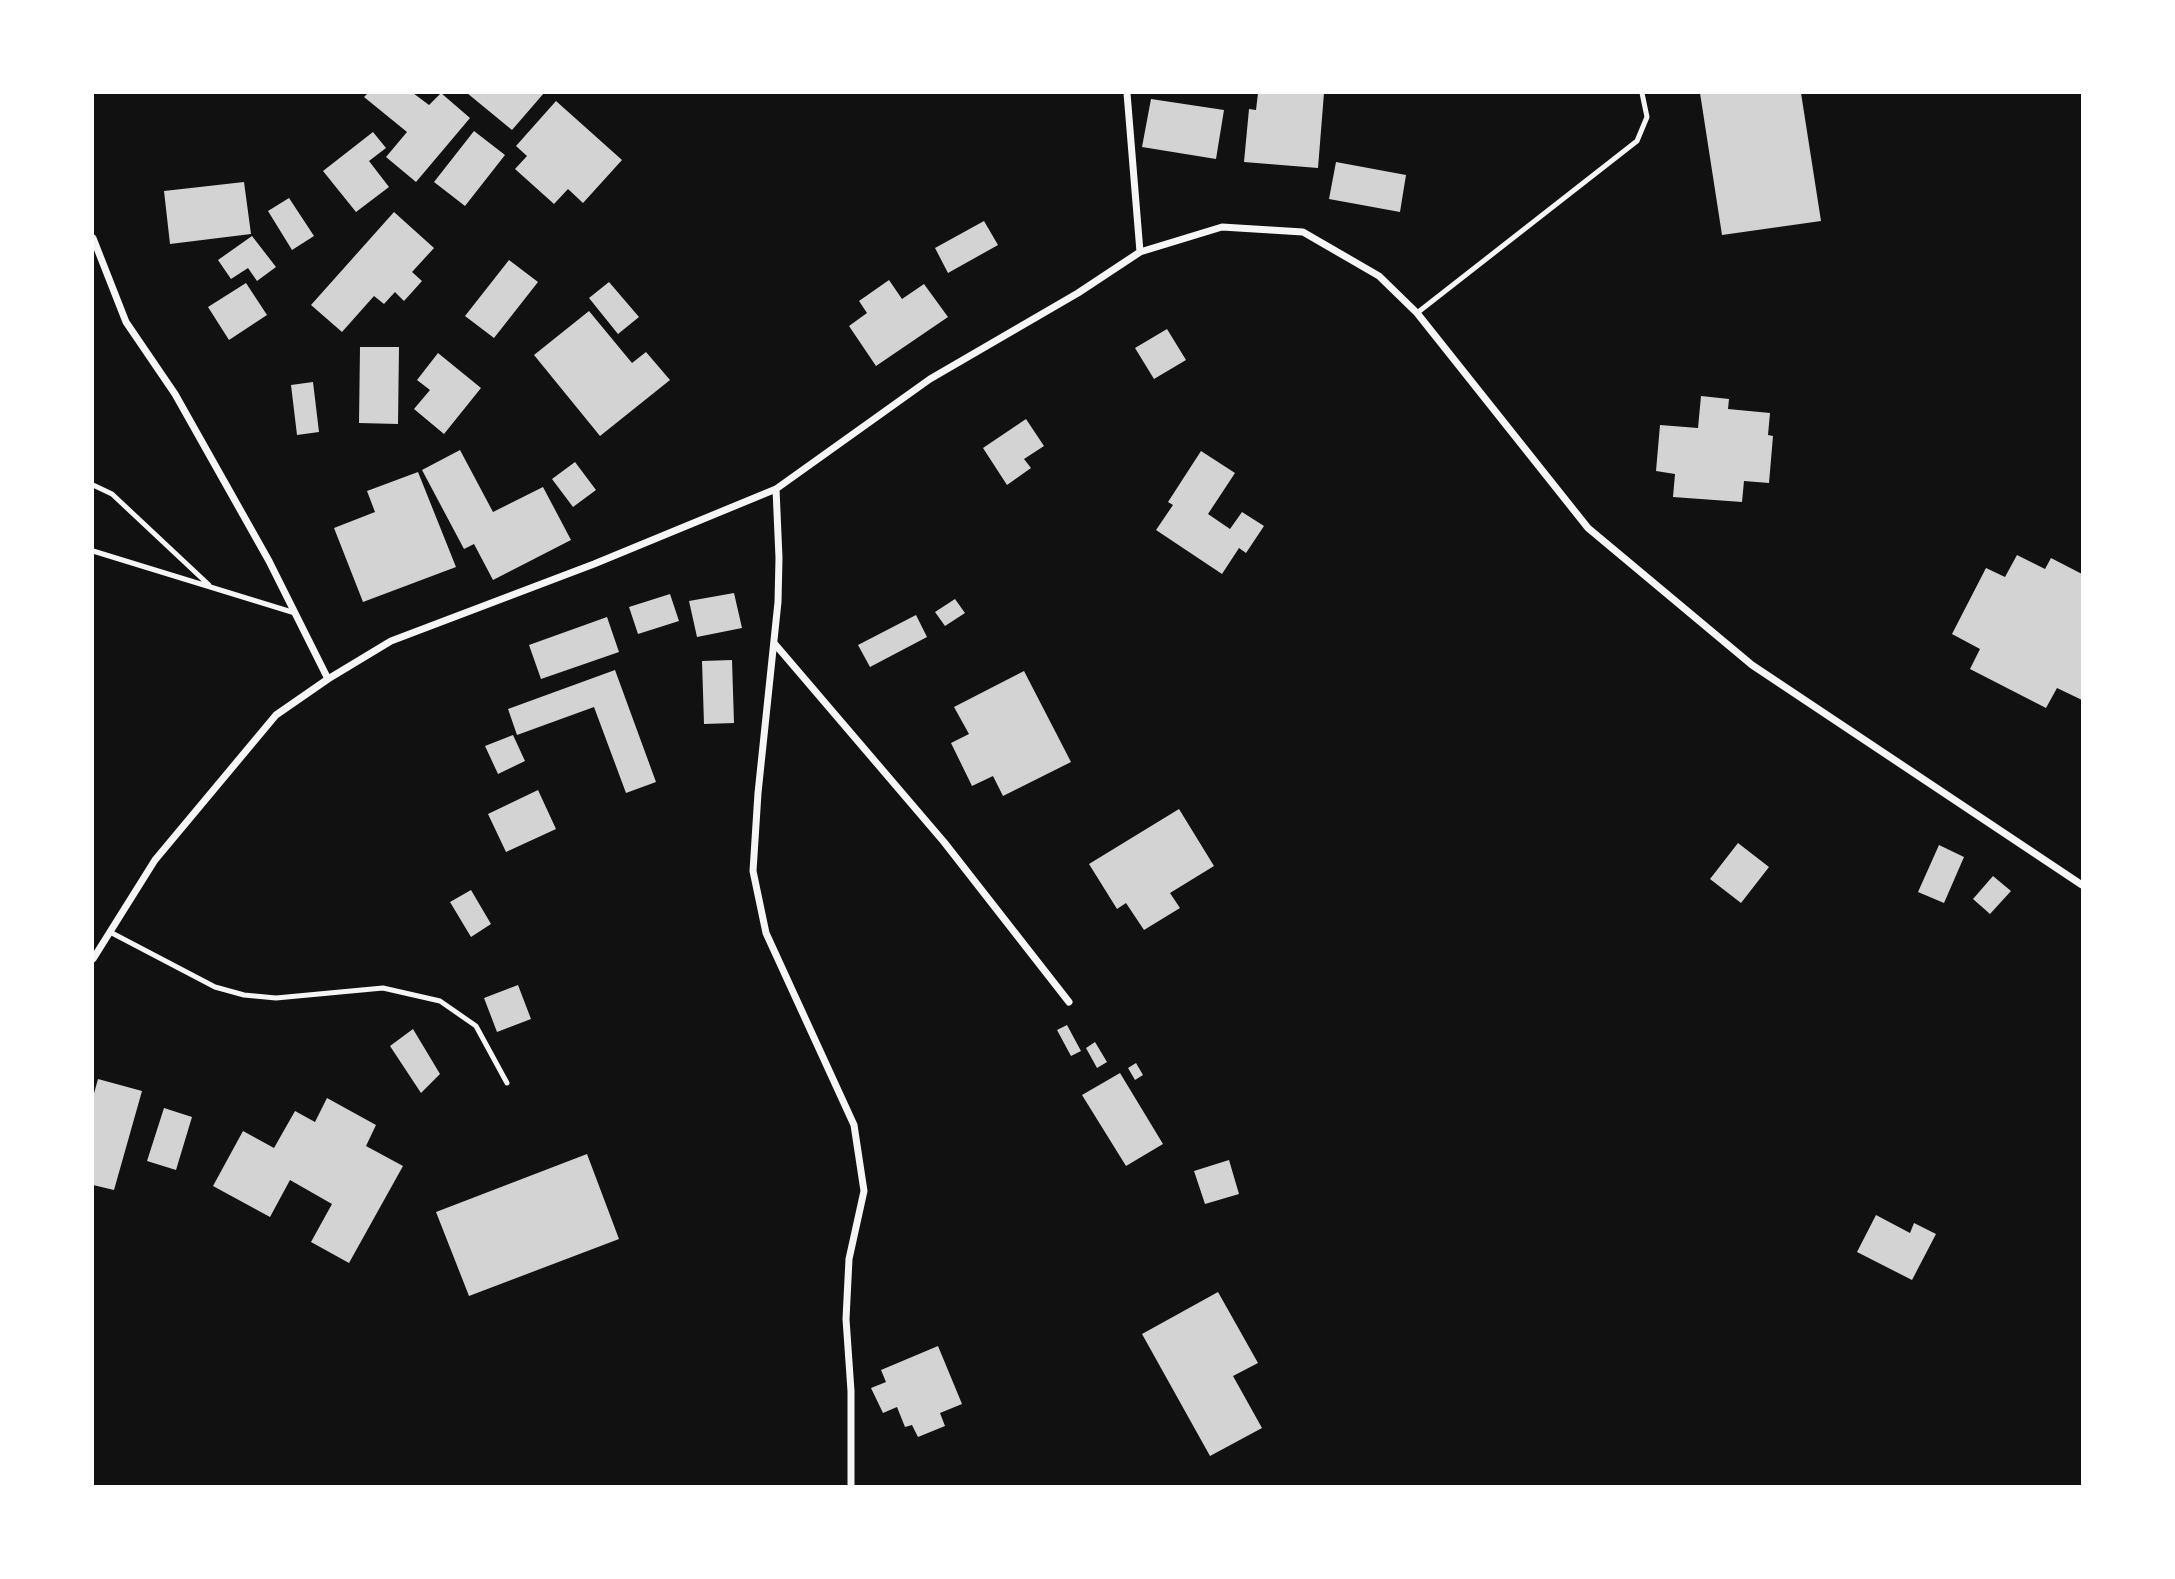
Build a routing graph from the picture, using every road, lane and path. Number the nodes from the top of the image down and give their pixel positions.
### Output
1 (1127, 93) edge
2 (1642, 93) edge
3 (93, 238) edge
4 (1139, 252) junction
5 (1417, 313) junction
6 (93, 485) edge
7 (776, 489) junction
8 (93, 551) edge
9 (212, 588) junction
10 (295, 613) junction
11 (774, 643) junction
12 (328, 679) junction
13 (2082, 885) edge
14 (110, 932) junction
15 (93, 959) edge
16 (1069, 1002) dead end
17 (507, 1083) dead end
18 (851, 1486) edge

1 - 4 street
2 - 5 lane
3 - 10 street
4 - 5 street
4 - 7 street
5 - 13 street
6 - 9 lane
7 - 11 street
7 - 12 street
8 - 9 lane
9 - 10 lane
10 - 12 street
11 - 16 street
11 - 18 street
12 - 14 street
14 - 15 street
14 - 17 lane

